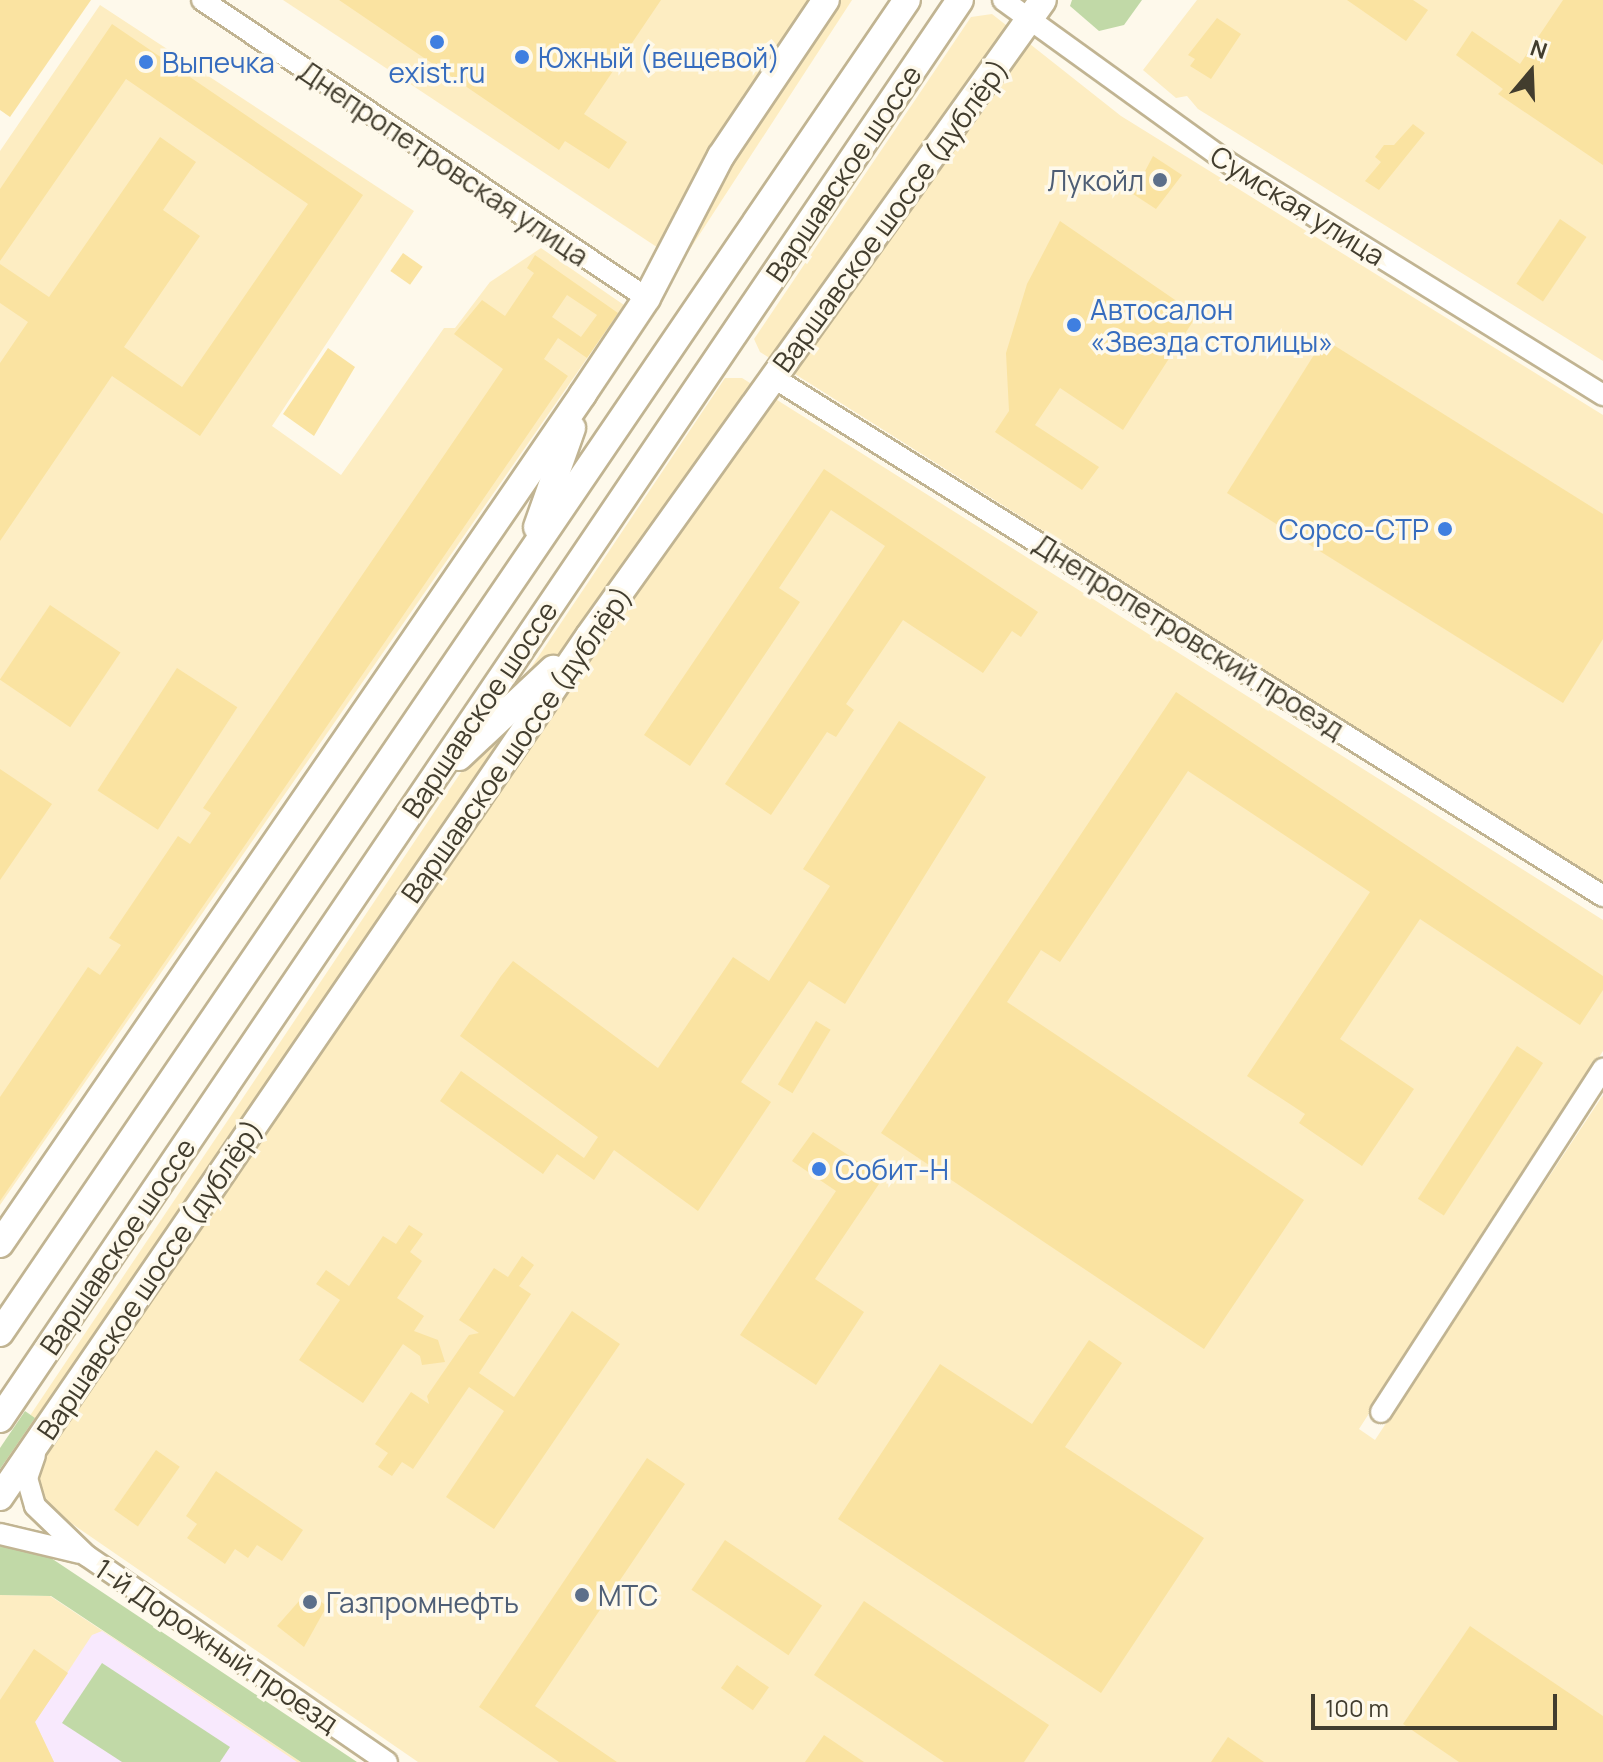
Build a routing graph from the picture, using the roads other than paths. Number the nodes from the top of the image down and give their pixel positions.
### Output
1 (202, 0) edge
2 (826, 0) edge
3 (907, 0) edge
4 (960, 0) edge
5 (1003, 0) edge
6 (1036, 11) edge
7 (647, 298) junction
8 (774, 378) junction
9 (583, 394) junction
10 (1603, 395) edge
11 (526, 560) junction
12 (589, 636) junction
13 (424, 790) junction
14 (1603, 896) edge
15 (1603, 1069) edge
16 (0, 1244) edge
17 (0, 1333) edge
18 (1381, 1412) dead end
19 (0, 1419) edge
20 (48, 1426) junction
21 (0, 1497) edge
22 (0, 1534) edge
23 (87, 1556) junction
24 (387, 1762) edge

1 - 7 street, Днепропетровская улица
2 - 7 main road
3 - 11 main road, Варшавское шоссе
4 - 13 main road, Варшавское шоссе
5 - 6 street, Сумская улица
6 - 8 main road, Варшавское шоссе (дублёр)
6 - 10 street, Сумская улица
7 - 9 main road
8 - 12 main road, Варшавское шоссе (дублёр)
8 - 14 street, Днепропетровский проезд
9 - 11 main road
9 - 16 main road
11 - 17 main road, Варшавское шоссе
12 - 13 main road
12 - 20 main road, Варшавское шоссе (дублёр)
13 - 19 main road, Варшавское шоссе
15 - 18 street
20 - 21 main road, Варшавское шоссе (дублёр)
20 - 23 street
22 - 23 street
23 - 24 street, 1-й Дорожный проезд

